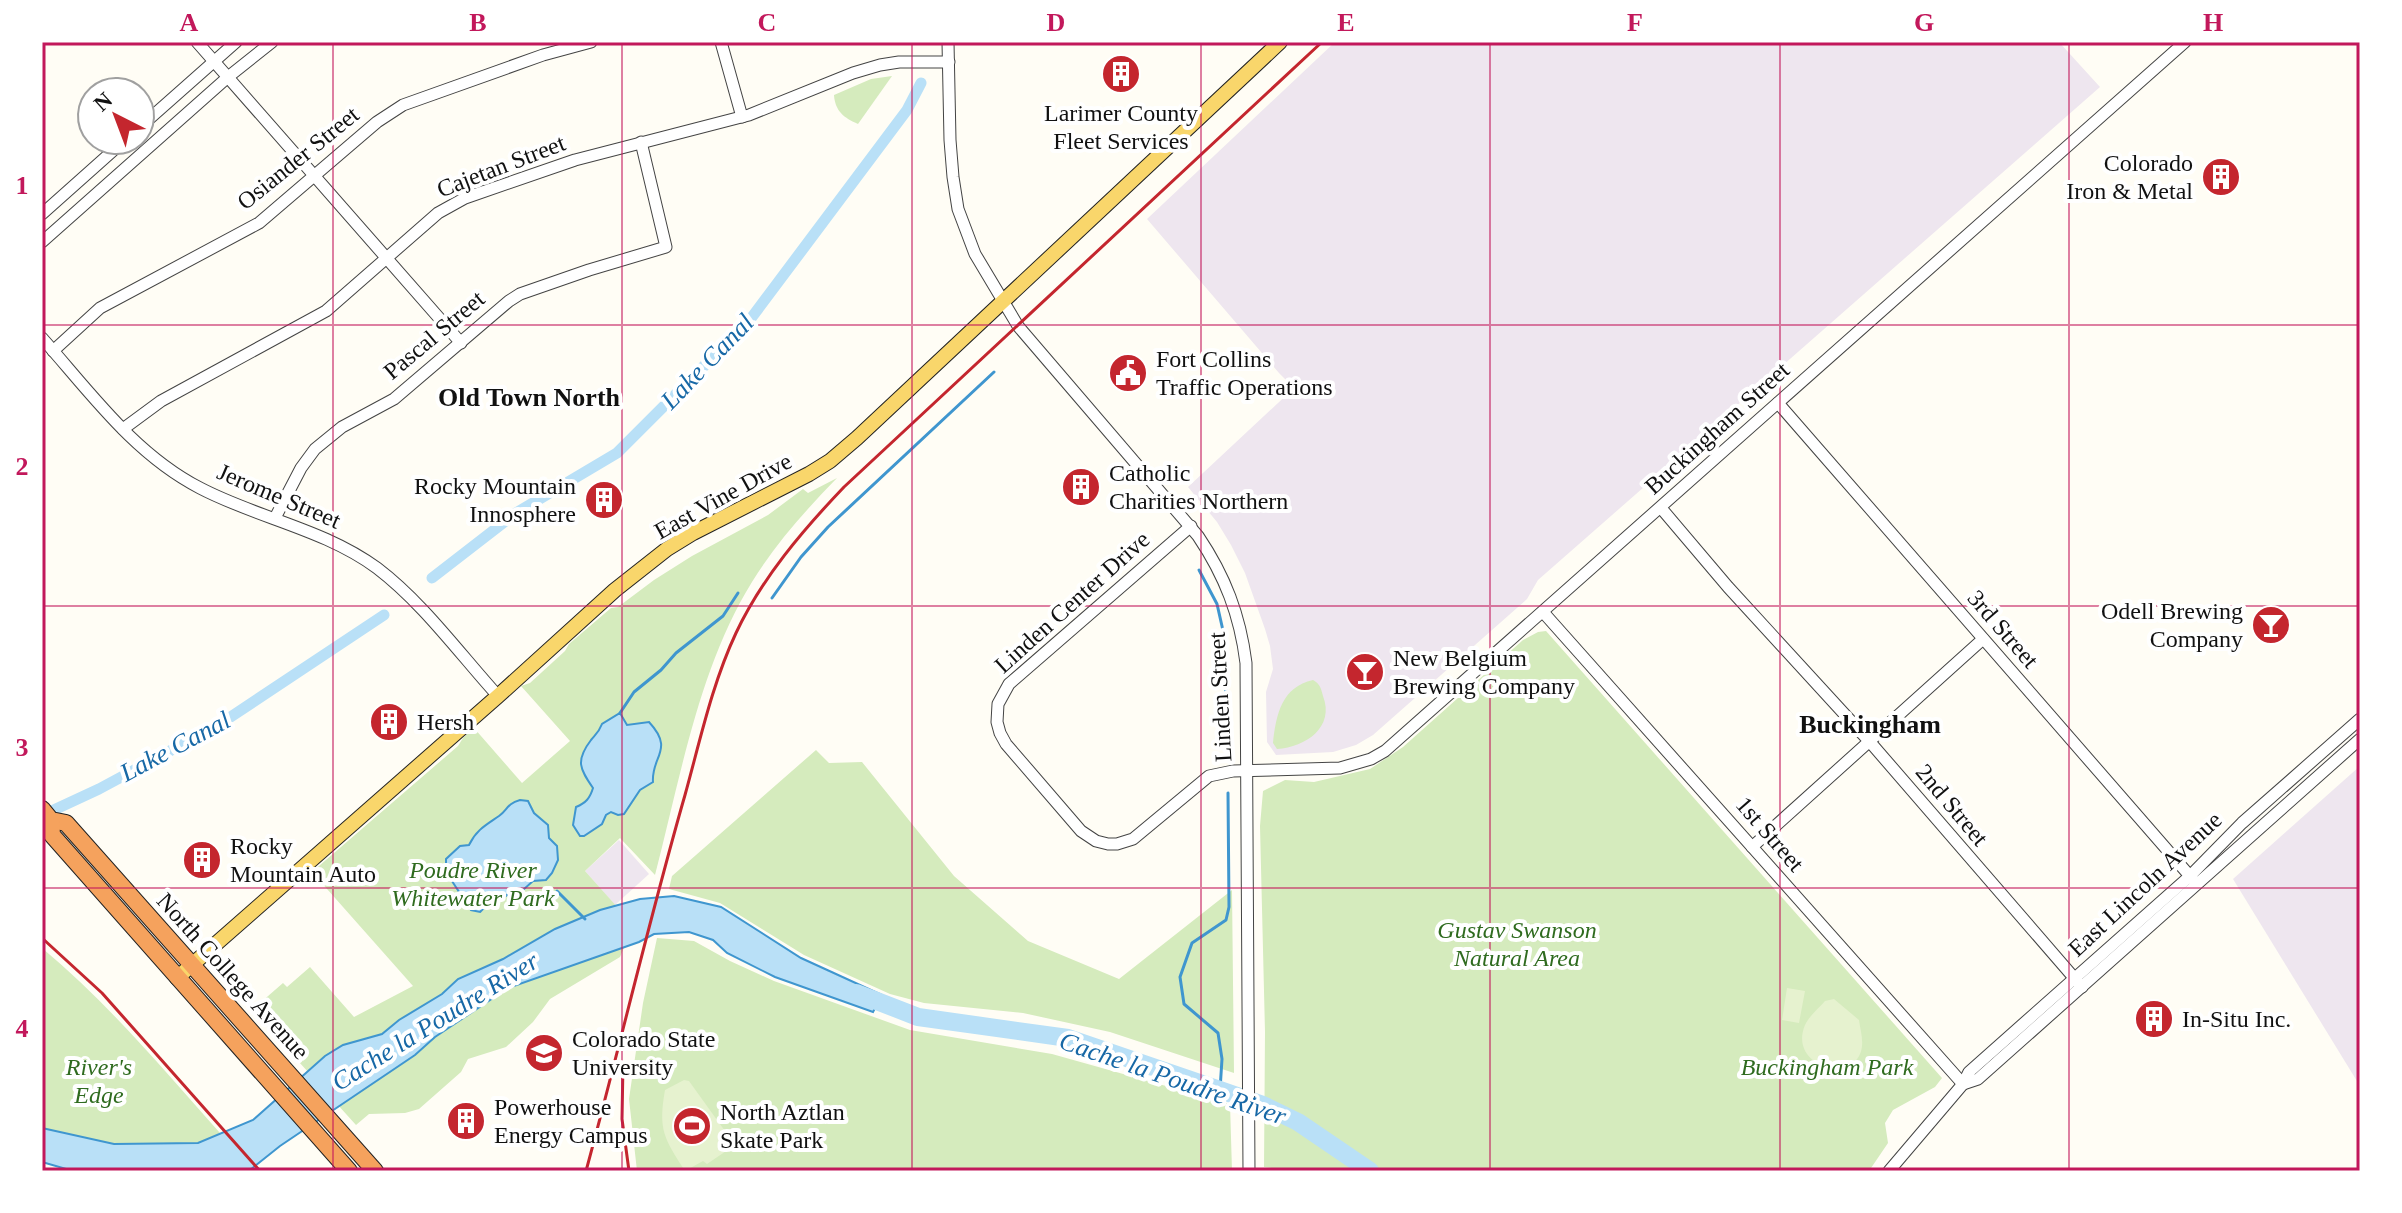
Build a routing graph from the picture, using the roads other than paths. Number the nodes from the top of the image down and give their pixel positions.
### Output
1 (197, 42) edge
2 (236, 42) edge
3 (272, 42) edge
4 (591, 42) edge
5 (721, 42) edge
6 (948, 42) edge
7 (1280, 42) edge
8 (2185, 42) edge
9 (213, 62) junction
10 (949, 62) junction
11 (228, 77) junction
12 (156, 113) edge
13 (742, 117) junction
14 (641, 142) junction
15 (107, 156) edge
16 (314, 176) junction
17 (42, 214) edge
18 (42, 242) edge
19 (386, 258) junction
20 (1002, 302) junction
21 (42, 338) edge
22 (461, 343) junction
23 (53, 351) junction
24 (1778, 403) junction
25 (123, 429) junction
26 (1661, 508) junction
27 (275, 518) junction
28 (1191, 526) junction
29 (1543, 612) junction
30 (1983, 639) junction
31 (498, 696) junction
32 (2360, 719) edge
33 (2360, 739) edge
34 (1870, 742) junction
35 (1246, 771) junction
36 (47, 814) edge
37 (1752, 847) junction
38 (2193, 879) junction
39 (192, 965) junction
40 (177, 978) junction
41 (2078, 983) junction
42 (1963, 1084) junction
43 (1249, 1169) edge
44 (349, 1171) edge
45 (375, 1171) edge
46 (1889, 1171) edge

1 - 9 street
2 - 9 street
3 - 11 street
4 - 16 street, Osiander Street
5 - 13 street
6 - 10 street, Linden Street
7 - 20 main road, East Vine Drive
8 - 24 street, Buckingham Street
9 - 11 street
9 - 12 street
10 - 13 street, Cajetan Street
10 - 20 street, Linden Street
11 - 16 street
11 - 18 street
13 - 14 street, Cajetan Street
14 - 19 street, Cajetan Street
14 - 22 street, Pascal Street
15 - 17 street
16 - 19 street
16 - 23 street, Osiander Street
19 - 22 street
19 - 25 street, Cajetan Street
20 - 28 street, Linden Street
20 - 31 main road, East Vine Drive
21 - 23 street, Jerome Street
22 - 27 street, Pascal Street
23 - 25 street, Jerome Street
24 - 26 street, Buckingham Street
24 - 30 street, 3rd Street
25 - 27 street, Jerome Street
26 - 29 street, Buckingham Street
26 - 34 street, 2nd Street
27 - 31 street, Jerome Street
28 - 35 street, Linden Street
28 - 35 street, Linden Center Drive
29 - 35 street, Buckingham Street
29 - 37 street, 1st Street
30 - 34 street
30 - 38 street, 3rd Street
31 - 39 main road, East Vine Drive
32 - 38 street, East Lincoln Avenue
33 - 38 street, East Lincoln Avenue
34 - 37 street
34 - 41 street, 2nd Street
35 - 43 street, Linden Street
36 - 39 highway, North College Avenue
36 - 40 highway, North College Avenue
37 - 42 street, 1st Street
38 - 41 street, East Lincoln Avenue
39 - 40 main road, East Vine Drive
39 - 45 highway, North College Avenue
40 - 44 highway, North College Avenue
41 - 42 street, East Lincoln Avenue
42 - 46 street, East Lincoln Avenue

